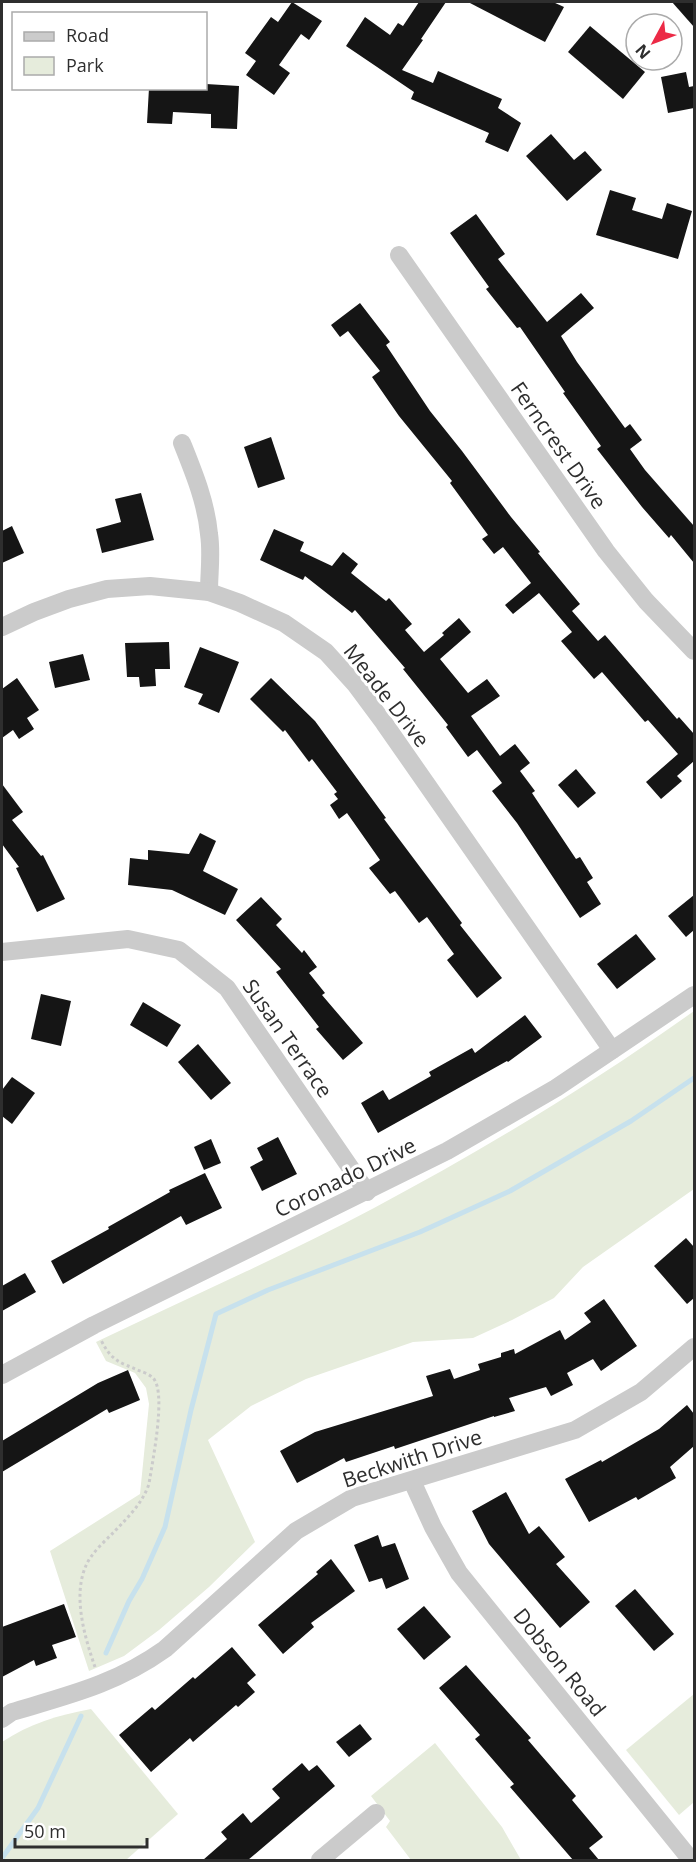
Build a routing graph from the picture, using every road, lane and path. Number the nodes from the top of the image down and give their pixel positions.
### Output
1 (399, 255) dead end
2 (182, 443) dead end
3 (208, 592) junction
4 (2, 627) edge
5 (694, 651) edge
6 (2, 951) edge
7 (694, 995) edge
8 (612, 1050) junction
9 (367, 1192) junction
10 (94, 1325) junction
11 (694, 1347) edge
12 (2, 1375) edge
13 (412, 1481) junction
14 (101, 1685) junction
15 (2, 1719) edge
16 (376, 1813) dead end
17 (320, 1860) edge
18 (691, 1860) edge

1 - 5 street, Ferncrest Drive
2 - 3 street
3 - 4 street, Meade Drive
3 - 8 street, Meade Drive
6 - 9 street, Susan Terrace
7 - 8 street, Coronado Drive
8 - 9 street, Coronado Drive
9 - 10 street, Coronado Drive
10 - 12 street, Coronado Drive
10 - 14 path
11 - 13 street, Beckwith Drive
13 - 14 street, Beckwith Drive
13 - 18 street, Dobson Road
14 - 15 street, Beckwith Drive
16 - 17 street

